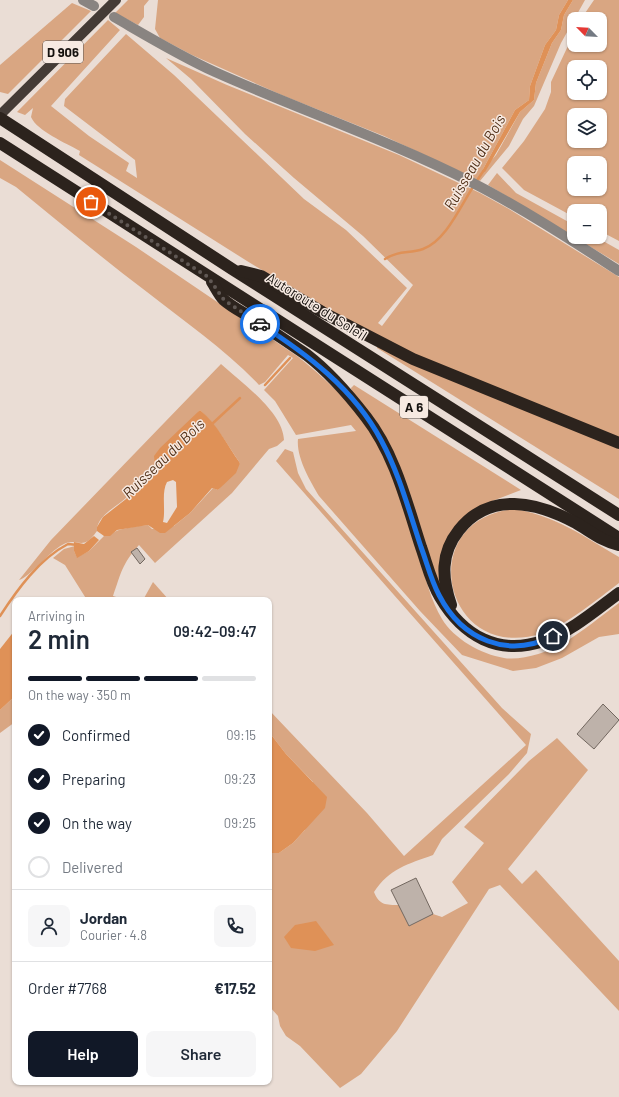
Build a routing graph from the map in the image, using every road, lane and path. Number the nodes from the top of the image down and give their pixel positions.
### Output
1 (83, 0) edge
2 (116, 0) edge
3 (94, 6) dead end
4 (114, 17) dead end
5 (0, 117) edge
6 (0, 143) edge
7 (232, 269) junction
8 (619, 270) edge
9 (208, 277) junction
10 (619, 443) edge
11 (619, 515) edge
12 (619, 538) edge
13 (619, 545) edge
14 (619, 593) edge
15 (454, 616) junction

1 - 3 street
2 - 5 main road, D 906
4 - 8 street
5 - 7 highway, Autoroute du Soleil / A 6
6 - 9 highway, A 6
7 - 10 highway
7 - 11 highway, Autoroute du Soleil / A 6
9 - 12 highway, A 6
9 - 15 highway
13 - 15 highway
14 - 15 highway

